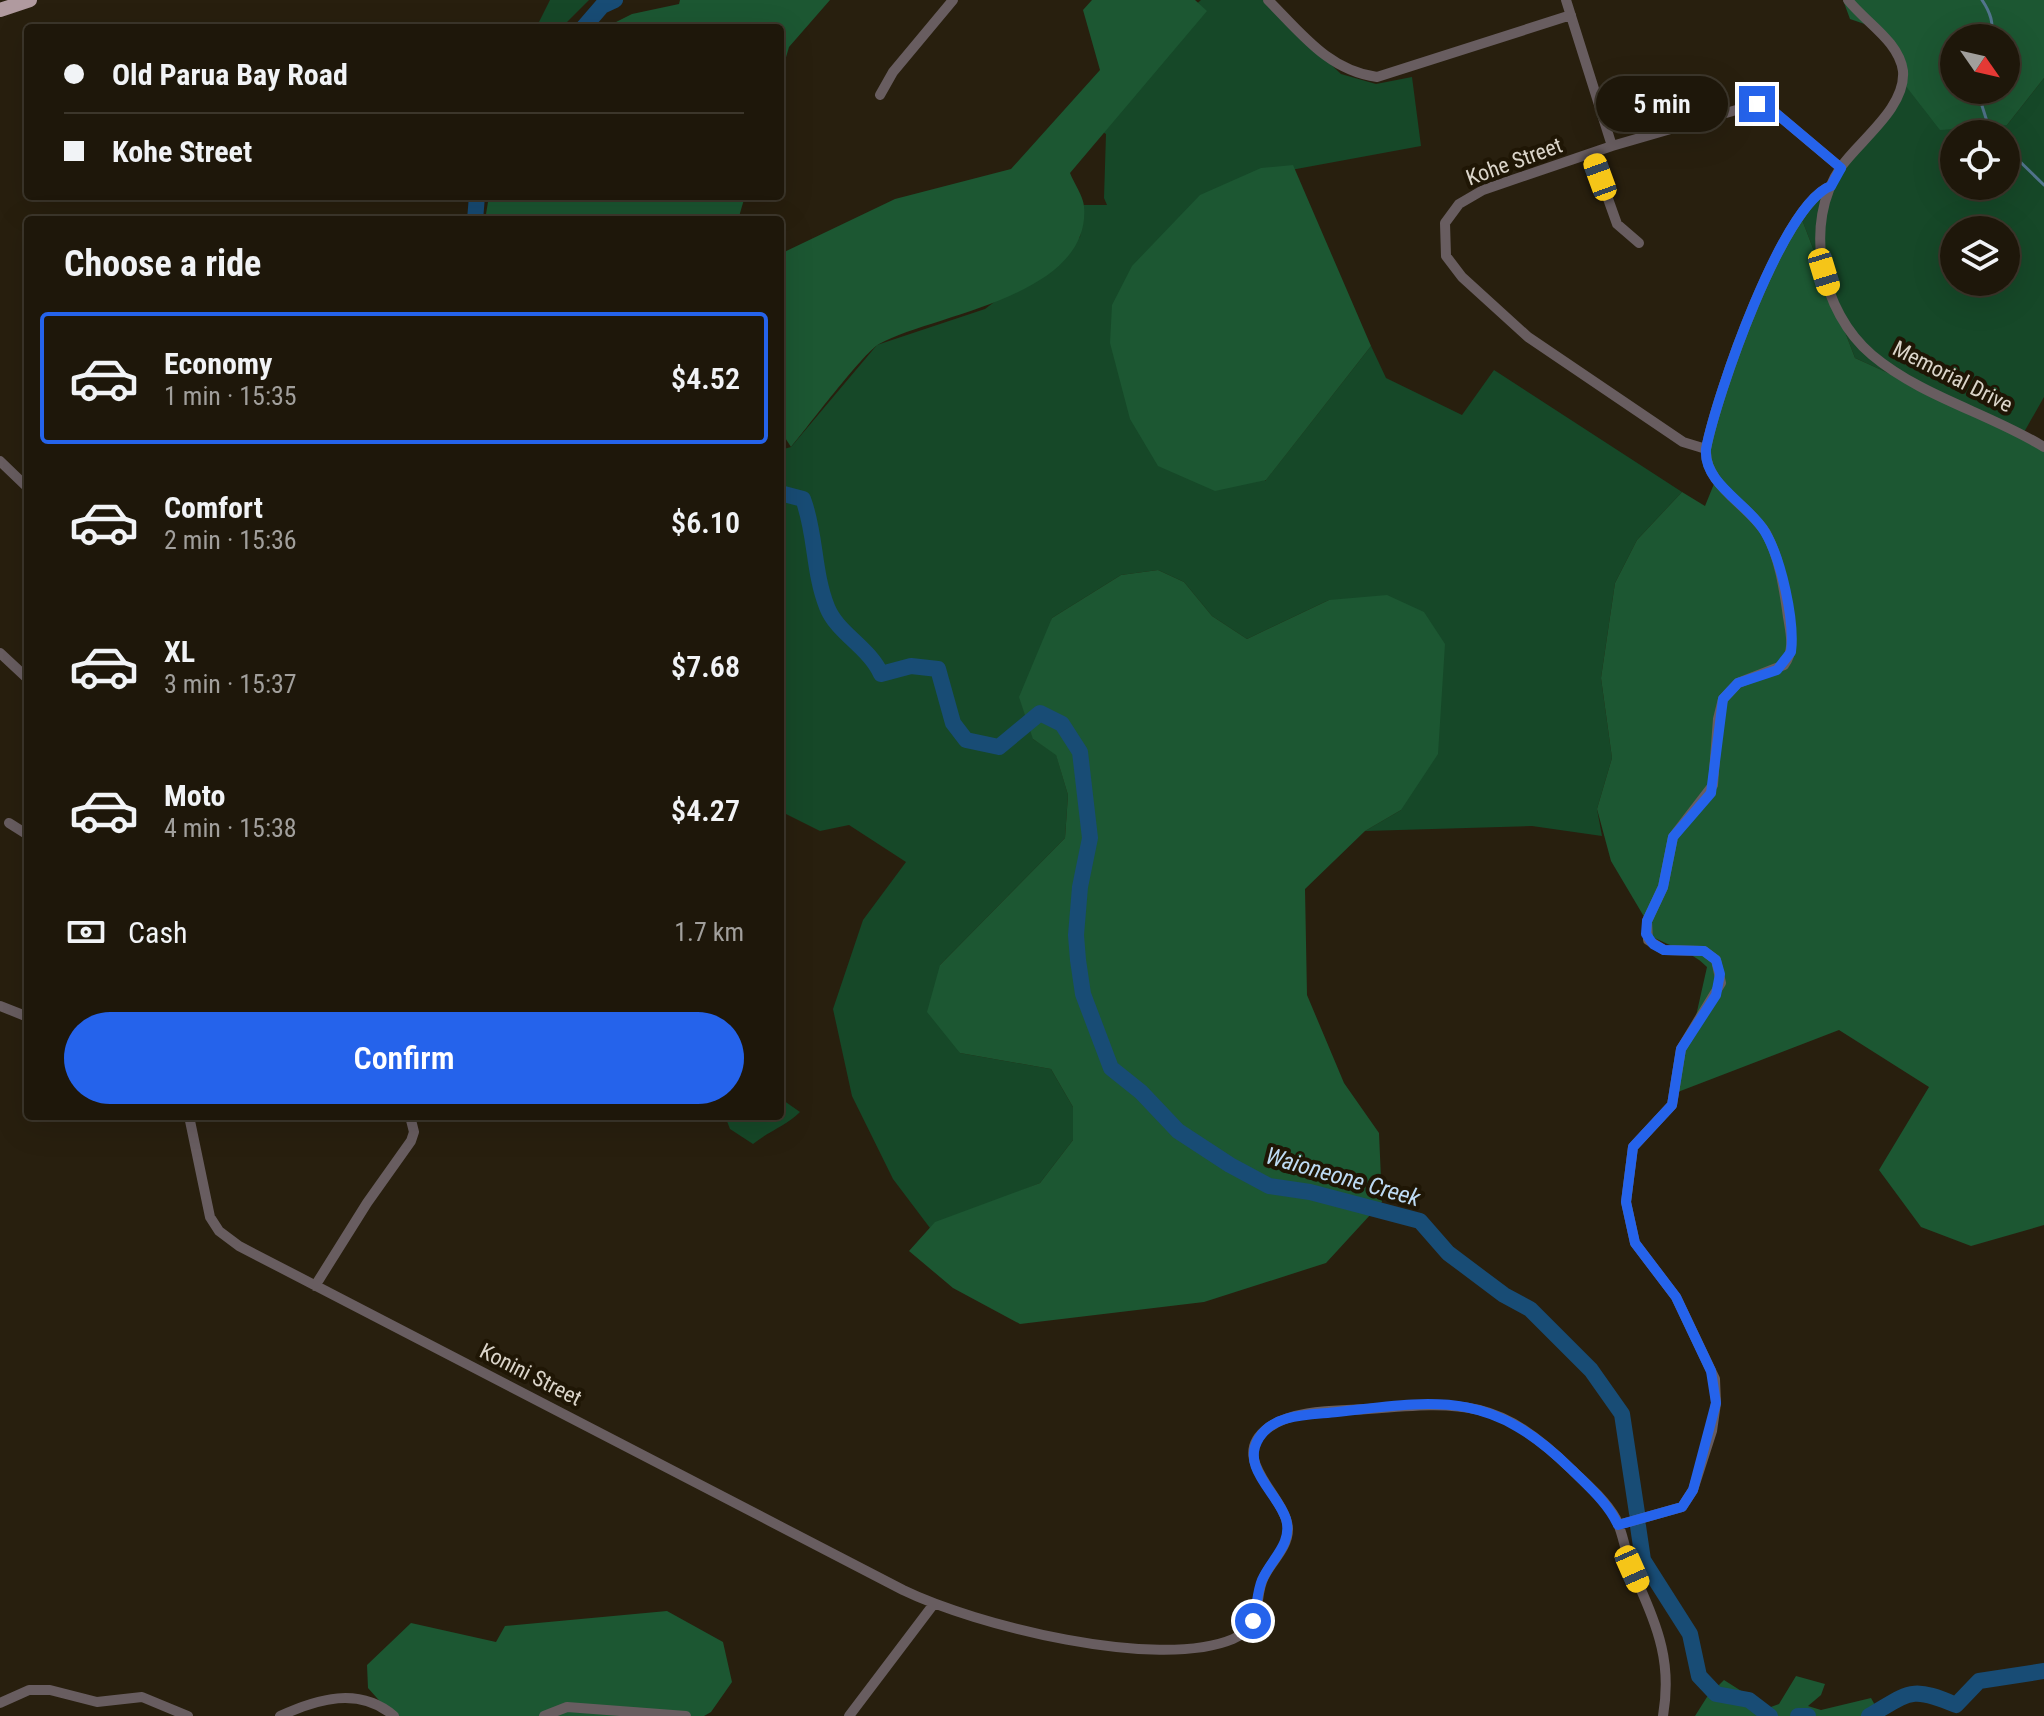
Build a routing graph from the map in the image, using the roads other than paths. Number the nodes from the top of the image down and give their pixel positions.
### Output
1 (30, 0) edge
2 (953, 0) edge
3 (1268, 0) edge
4 (1566, 0) edge
5 (1848, 0) edge
6 (0, 10) edge
7 (1571, 15) junction
8 (880, 95) dead end
9 (1612, 146) junction
10 (1592, 154) junction
11 (1841, 168) junction
12 (1831, 186) junction
13 (1800, 218) junction
14 (1821, 230) junction
15 (1639, 243) dead end
16 (2044, 447) edge
17 (1706, 449) junction
18 (0, 461) edge
19 (24, 484) edge
20 (0, 653) edge
21 (24, 675) edge
22 (9, 823) dead end
23 (24, 832) edge
24 (0, 1006) edge
25 (24, 1015) edge
26 (190, 1120) edge
27 (411, 1120) edge
28 (315, 1286) junction
29 (1618, 1525) junction
30 (933, 1605) junction
31 (0, 1703) edge
32 (188, 1716) edge
33 (280, 1716) edge
34 (394, 1716) edge
35 (544, 1716) edge
36 (686, 1716) edge
37 (849, 1716) edge
38 (1663, 1716) edge

1 - 6 main road
2 - 8 street
3 - 7 street
4 - 7 street
5 - 11 street, Memorial Drive
7 - 9 street
9 - 10 street, Kohe Street
9 - 11 street, Kohe Street
10 - 15 street
10 - 17 street, Kohe Street
11 - 12 street, Memorial Drive
12 - 13 street
12 - 14 street, Memorial Drive
13 - 14 street
13 - 17 street
14 - 16 street, Memorial Drive
17 - 29 street
18 - 19 street
20 - 21 street
22 - 23 street
24 - 25 street
26 - 28 street, Konini Street
27 - 28 street
28 - 30 street, Konini Street
29 - 30 street, Konini Street
29 - 38 street
30 - 37 street
31 - 32 street
33 - 34 street
35 - 36 street

